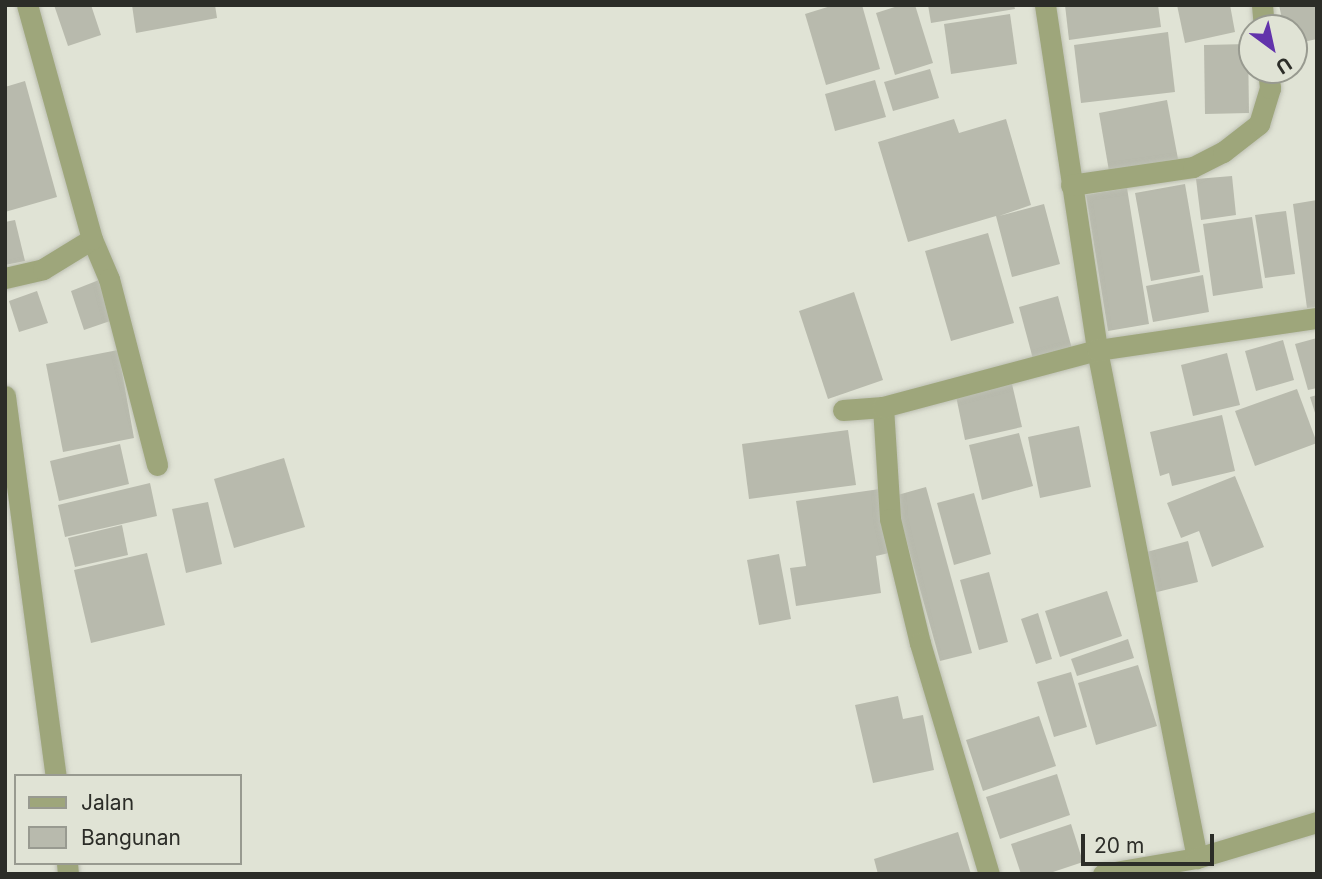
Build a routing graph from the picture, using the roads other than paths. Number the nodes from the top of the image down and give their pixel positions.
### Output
1 (27, 5) edge
2 (1045, 5) edge
3 (1270, 84) edge
4 (1071, 185) junction
5 (92, 239) junction
6 (5, 278) edge
7 (1317, 318) edge
8 (1097, 349) junction
9 (5, 396) edge
10 (883, 407) junction
11 (843, 410) dead end
12 (158, 465) dead end
13 (55, 774) edge
14 (1317, 822) edge
15 (1197, 858) junction
16 (989, 874) edge
17 (1103, 874) edge

1 - 5 street
2 - 4 street
3 - 4 street
4 - 8 street
5 - 6 street
5 - 12 street
7 - 8 street
8 - 10 street
8 - 15 street
9 - 13 street
10 - 11 street
10 - 16 street
14 - 15 street
15 - 17 street

